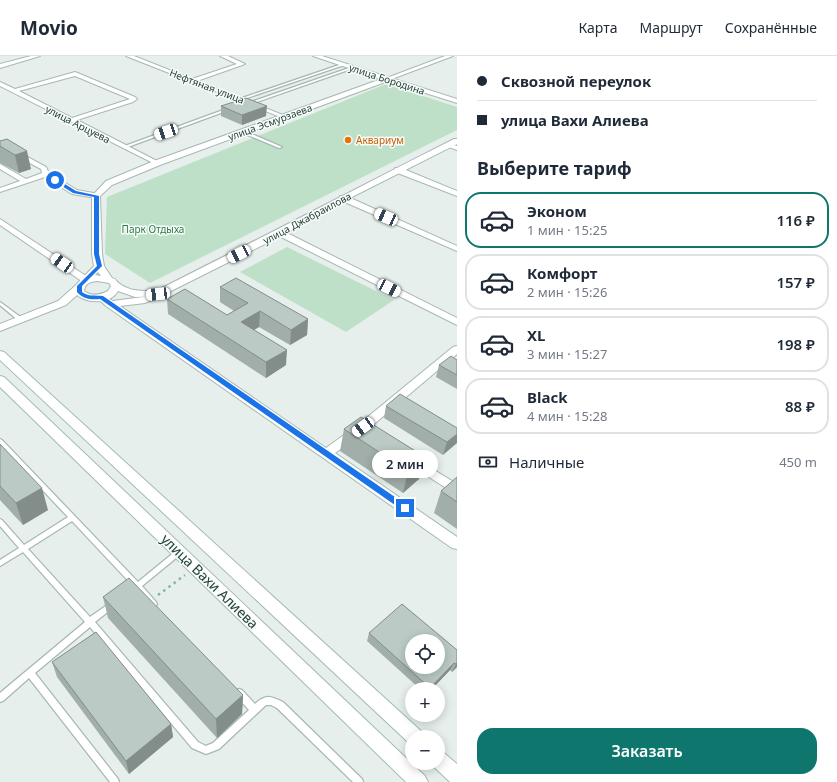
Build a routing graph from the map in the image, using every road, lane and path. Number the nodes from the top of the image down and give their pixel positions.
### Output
1 (37, 56) edge
2 (131, 56) edge
3 (223, 56) edge
4 (316, 56) edge
5 (450, 56) edge
6 (343, 65) junction
7 (0, 66) edge
8 (352, 68) junction
9 (387, 79) junction
10 (193, 80) junction
11 (0, 84) edge
12 (14, 91) junction
13 (457, 101) edge
14 (241, 102) junction
15 (250, 103) junction
16 (235, 108) edge
17 (285, 117) junction
18 (72, 120) junction
19 (244, 132) junction
20 (457, 141) edge
21 (0, 144) edge
22 (448, 145) junction
23 (124, 146) junction
24 (280, 147) dead end
25 (457, 148) edge
26 (157, 163) junction
27 (0, 166) edge
28 (398, 170) junction
29 (0, 173) edge
30 (46, 174) junction
31 (22, 182) junction
32 (0, 190) edge
33 (457, 194) edge
34 (96, 196) junction
35 (343, 198) junction
36 (0, 221) edge
37 (280, 233) junction
38 (457, 249) edge
39 (99, 266) junction
40 (108, 279) junction
41 (86, 280) junction
42 (116, 286) junction
43 (79, 288) junction
44 (158, 294) junction
45 (100, 300) junction
46 (145, 300) junction
47 (0, 302) edge
48 (62, 303) junction
49 (21, 320) junction
50 (134, 321) junction
51 (457, 322) edge
52 (0, 328) edge
53 (457, 349) edge
54 (0, 354) edge
55 (452, 360) edge
56 (0, 380) edge
57 (363, 427) junction
58 (375, 436) edge
59 (0, 441) edge
60 (400, 452) edge
61 (327, 454) junction
62 (457, 490) edge
63 (72, 518) junction
64 (0, 522) edge
65 (457, 544) edge
66 (23, 548) junction
67 (180, 552) junction
68 (0, 563) edge
69 (134, 589) junction
70 (120, 600) edge
71 (156, 607) edge
72 (90, 622) junction
73 (30, 673) junction
74 (233, 687) edge
75 (0, 698) edge
76 (255, 710) junction
77 (407, 730) edge
78 (445, 765) edge
79 (457, 776) edge
80 (115, 782) edge
81 (359, 782) edge
82 (419, 782) edge

1 - 7 street
2 - 10 street, Нефтяная улица
3 - 10 street
4 - 6 street, улица Бородина
5 - 9 street, улица Эсмурзаева
6 - 8 street, улица Бородина
6 - 14 lane
8 - 9 street, улица Бородина
8 - 15 lane
9 - 13 street, улица Бородина
9 - 17 street, улица Эсмурзаева
10 - 14 street, Нефтяная улица
11 - 12 street, улица Арцуева
12 - 18 street, улица Арцуева
12 - 18 street
14 - 15 street, Нефтяная улица
15 - 17 street, Нефтяная улица
16 - 23 lane
17 - 19 street, улица Эсмурзаева
18 - 23 street, улица Арцуева
19 - 24 lane
19 - 26 street, улица Эсмурзаева
20 - 22 street, улица Джабраилова
21 - 30 street
22 - 25 street
22 - 28 street, улица Джабраилова
23 - 26 street, улица Арцуева
26 - 34 street, улица Эсмурзаева
27 - 31 street
28 - 33 street
28 - 35 street, улица Джабраилова
29 - 31 street
30 - 31 street
30 - 34 street
31 - 32 street
34 - 39 street
35 - 37 street, улица Джабраилова
35 - 38 street
36 - 41 street
37 - 44 street, улица Джабраилова
37 - 51 street
39 - 40 street, улица Джабраилова
39 - 41 street
40 - 41 street
40 - 42 street, улица Джабраилова
41 - 43 street
42 - 44 street, улица Джабраилова
42 - 45 street
43 - 45 street
43 - 48 street
44 - 46 street, улица Джабраилова
45 - 46 street, улица Джабраилова
45 - 48 street
45 - 50 street
46 - 50 street
47 - 49 lane
48 - 49 street
49 - 52 street
50 - 61 street
53 - 55 street
54 - 77 street, улица Вахи Алиева
55 - 57 street
56 - 67 street, улица Вахи Алиева
57 - 58 street
57 - 61 street
59 - 63 lane
60 - 62 street
61 - 65 street
63 - 66 lane
63 - 69 lane
64 - 66 lane
66 - 68 lane
66 - 72 lane
67 - 69 lane
67 - 82 street, улица Вахи Алиева
69 - 71 lane
70 - 72 lane
72 - 73 lane
72 - 76 lane
73 - 75 lane
73 - 80 lane
74 - 76 lane
76 - 81 lane
78 - 79 street

